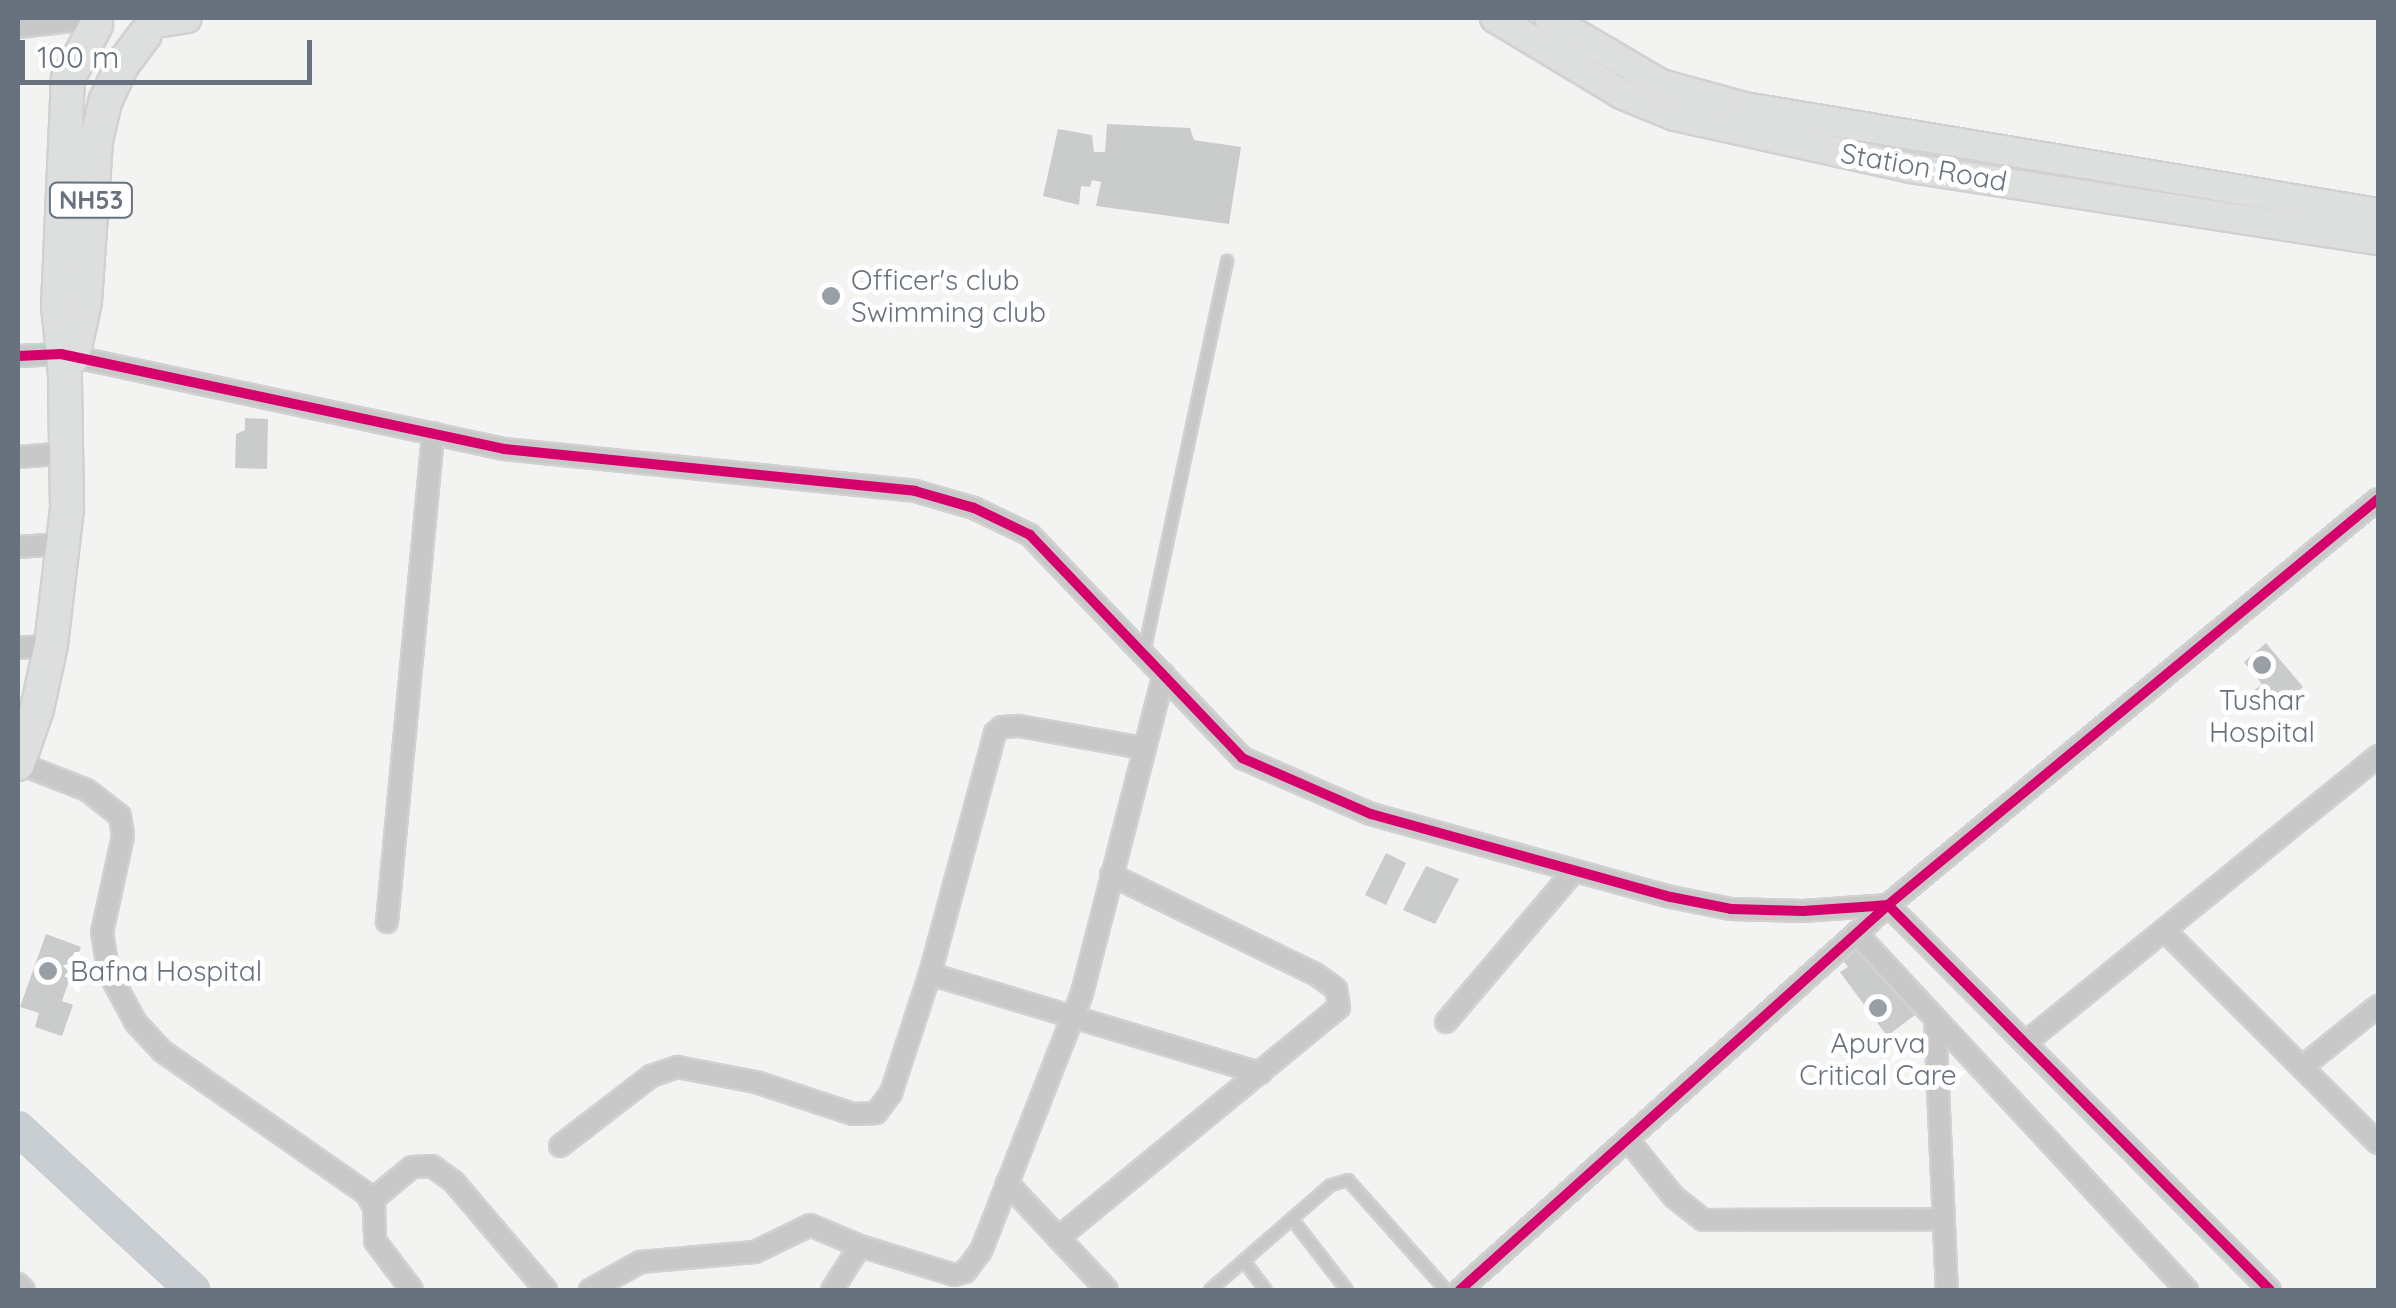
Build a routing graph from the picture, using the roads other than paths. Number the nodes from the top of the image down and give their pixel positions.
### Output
1 (1495, 18) edge
2 (1549, 18) edge
3 (85, 20) edge
4 (166, 23) edge
5 (18, 24) edge
6 (1678, 103) junction
7 (2378, 213) edge
8 (2378, 240) edge
9 (1227, 261) dead end
10 (18, 356) edge
11 (66, 362) junction
12 (433, 434) junction
13 (68, 453) junction
14 (18, 456) edge
15 (2378, 499) edge
16 (63, 544) junction
17 (18, 547) edge
18 (51, 645) junction
19 (18, 648) edge
20 (1144, 653) junction
21 (1164, 674) junction
22 (1142, 748) junction
23 (2377, 759) edge
24 (18, 764) edge
25 (1574, 870) junction
26 (1111, 875) junction
27 (1888, 905) junction
28 (386, 922) dead end
29 (2164, 930) junction
30 (1859, 936) junction
31 (930, 974) junction
32 (2378, 1006) edge
33 (1072, 1016) junction
34 (1935, 1018) junction
35 (1446, 1022) dead end
36 (2025, 1043) junction
37 (2302, 1067) junction
38 (1260, 1073) junction
39 (1628, 1140) junction
40 (2378, 1142) edge
41 (560, 1146) dead end
42 (1007, 1183) junction
43 (371, 1201) junction
44 (1292, 1219) junction
45 (1942, 1219) junction
46 (1058, 1238) junction
47 (860, 1246) junction
48 (1244, 1260) junction
49 (965, 1272) junction
50 (18, 1284) edge
51 (24, 1290) edge
52 (412, 1290) edge
53 (546, 1290) edge
54 (590, 1290) edge
55 (832, 1290) edge
56 (979, 1290) edge
57 (1107, 1290) edge
58 (1210, 1290) edge
59 (1266, 1290) edge
60 (1346, 1290) edge
61 (1446, 1290) edge
62 (1460, 1290) edge
63 (1947, 1290) edge
64 (2187, 1290) edge
65 (2270, 1290) edge

1 - 6 main road, Station Road
2 - 6 main road, Station Road
3 - 4 main road
3 - 5 street
3 - 11 main road, NH53
4 - 11 main road, NH53
6 - 7 main road, Station Road
6 - 8 main road, Station Road
9 - 20 lane
10 - 11 street
11 - 12 street
11 - 13 main road
12 - 20 street
12 - 28 street
13 - 14 street
13 - 16 main road
15 - 27 street
16 - 17 street
16 - 18 main road
18 - 19 street
18 - 24 main road
20 - 21 street
21 - 22 street
21 - 25 street
22 - 26 street
22 - 31 street
23 - 29 street
24 - 43 street
25 - 27 street
25 - 35 street
26 - 33 street
26 - 38 street
27 - 30 street
27 - 36 street
29 - 36 street
29 - 37 street
30 - 34 street
30 - 39 street
31 - 33 street
31 - 41 street
32 - 37 street
33 - 38 street
33 - 42 street
34 - 45 street
34 - 64 street
36 - 65 street
37 - 40 street
38 - 46 street
39 - 45 street
39 - 62 street
42 - 46 street
42 - 49 street
43 - 52 street
43 - 53 street
44 - 48 lane
44 - 60 lane
44 - 61 lane
45 - 63 street
46 - 57 street
47 - 49 street
47 - 54 street
47 - 55 street
48 - 58 lane
48 - 59 lane
49 - 56 street
50 - 51 street

